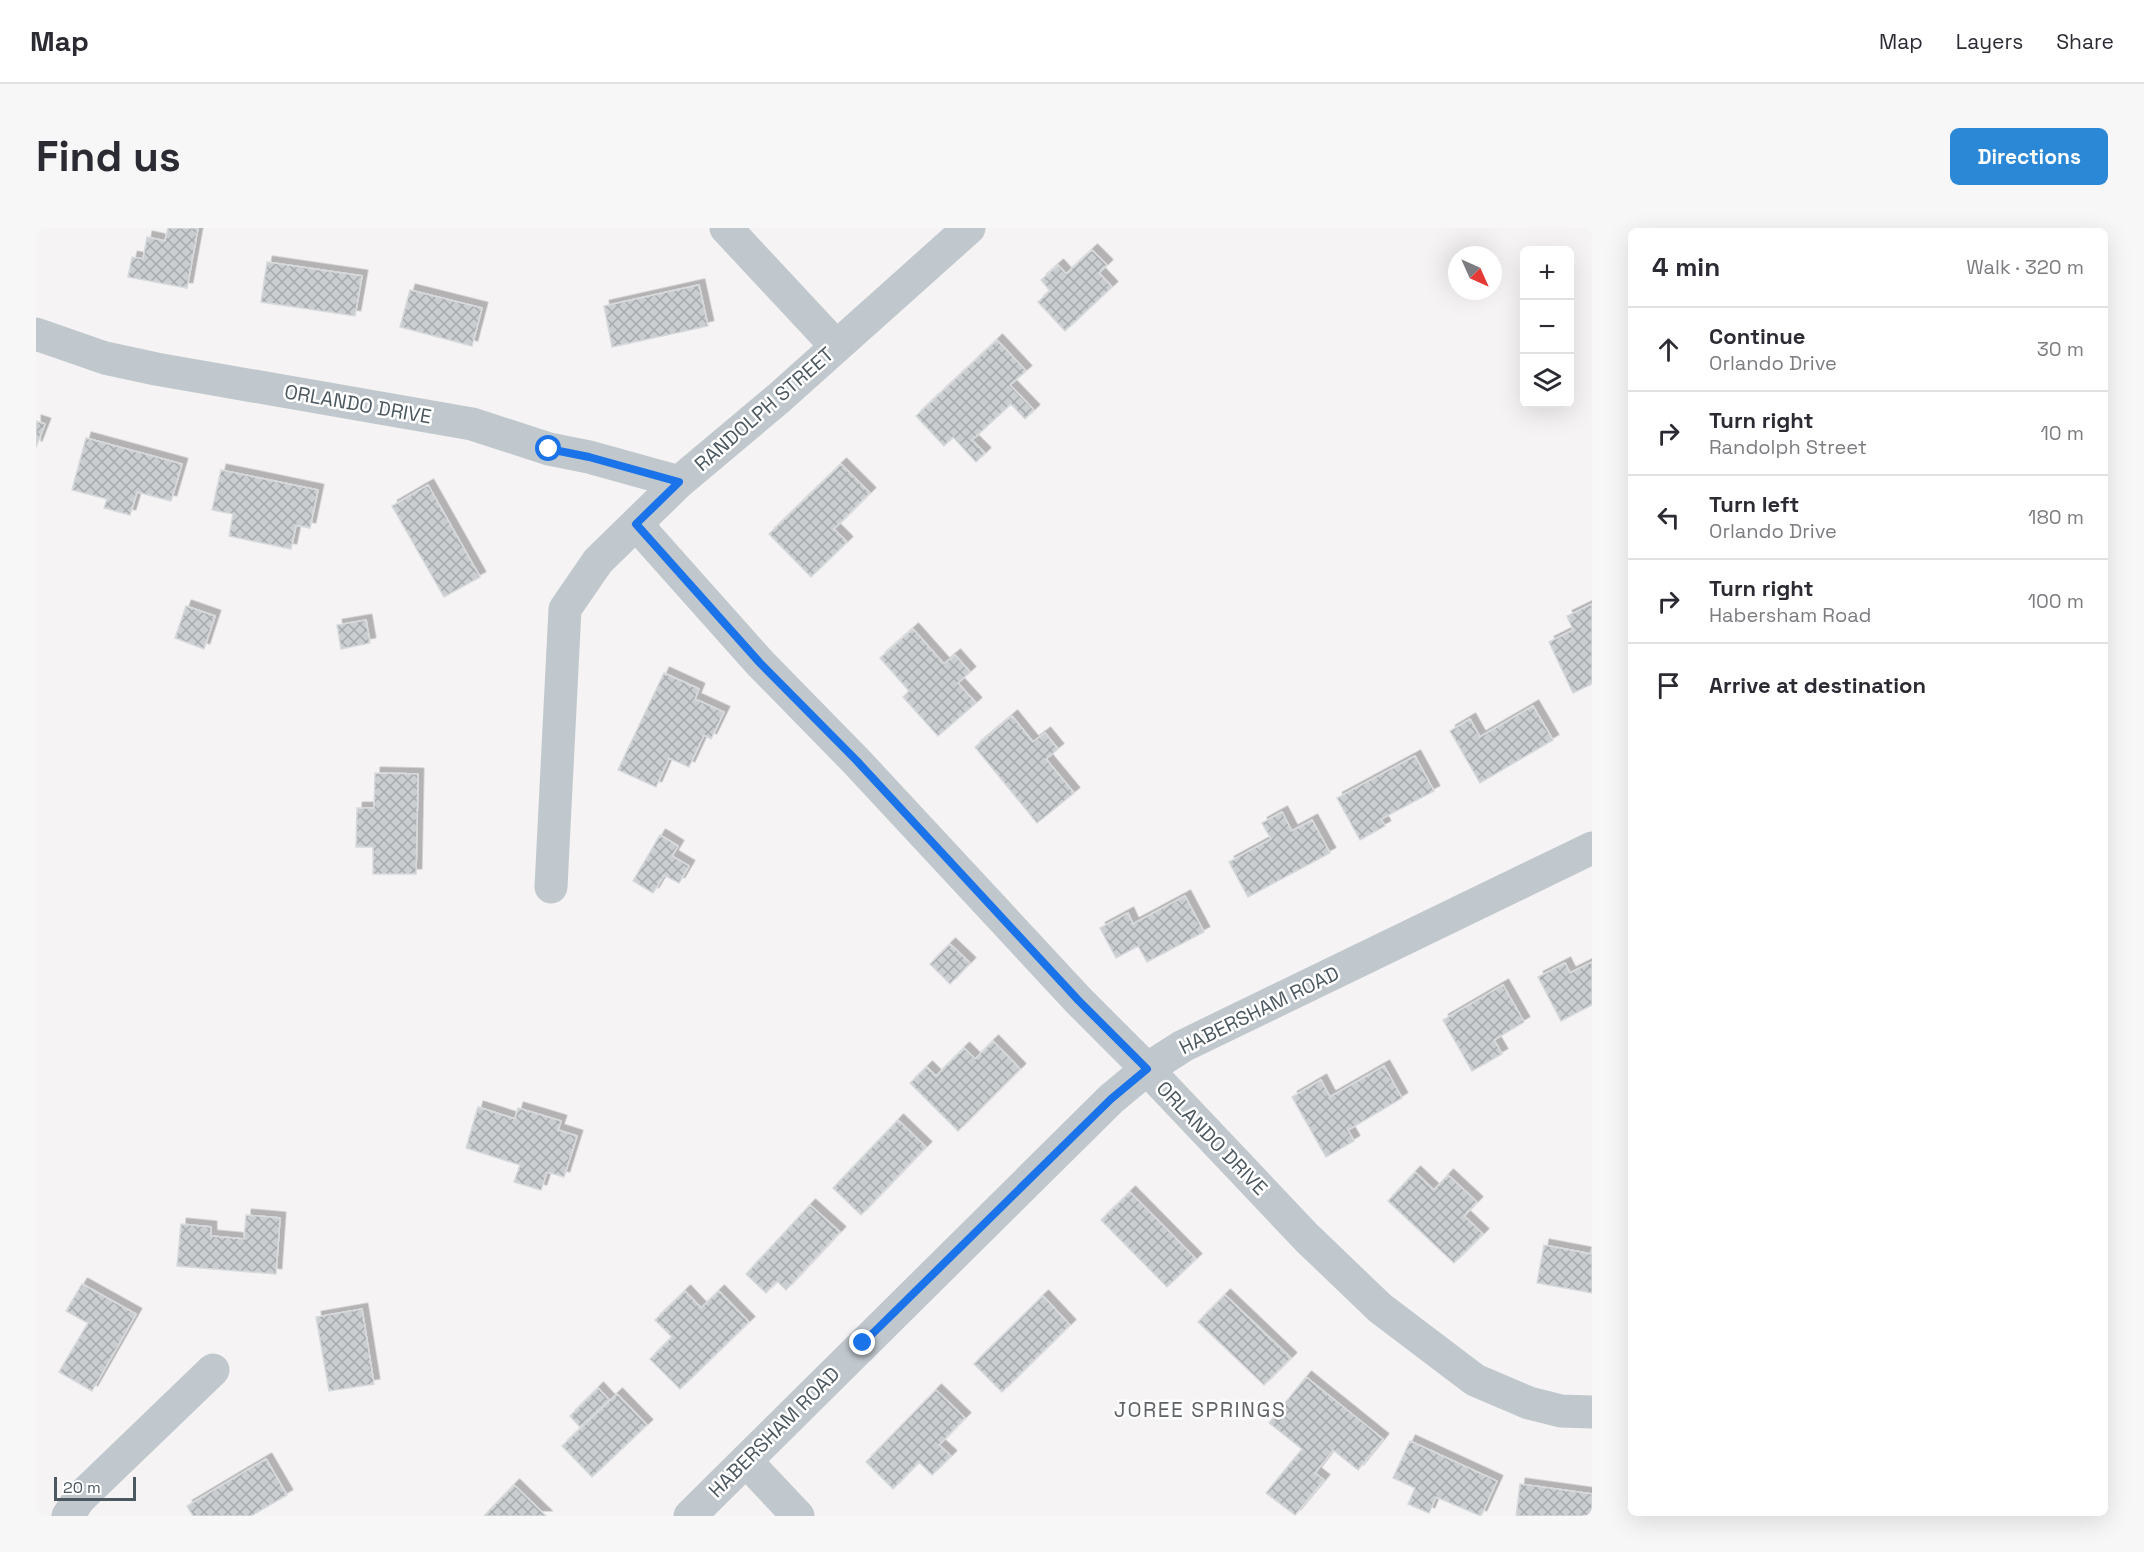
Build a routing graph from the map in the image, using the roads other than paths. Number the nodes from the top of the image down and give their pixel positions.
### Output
1 (726, 228) edge
2 (969, 228) edge
3 (36, 334) edge
4 (836, 346) junction
5 (679, 482) junction
6 (636, 524) junction
7 (1592, 848) edge
8 (550, 887) dead end
9 (1147, 1069) junction
10 (213, 1370) dead end
11 (1592, 1412) edge
12 (746, 1461) junction
13 (68, 1516) edge
14 (690, 1516) edge
15 (798, 1516) edge

1 - 4 street
2 - 4 street, RANDOLPH STREET
3 - 5 street, ORLANDO DRIVE
4 - 5 street, RANDOLPH STREET
5 - 6 street, RANDOLPH STREET
6 - 8 street, RANDOLPH STREET
6 - 9 street, ORLANDO DRIVE
7 - 9 street, HABERSHAM ROAD
9 - 11 street, ORLANDO DRIVE
9 - 12 street, HABERSHAM ROAD
10 - 13 street
12 - 14 street, HABERSHAM ROAD
12 - 15 street

